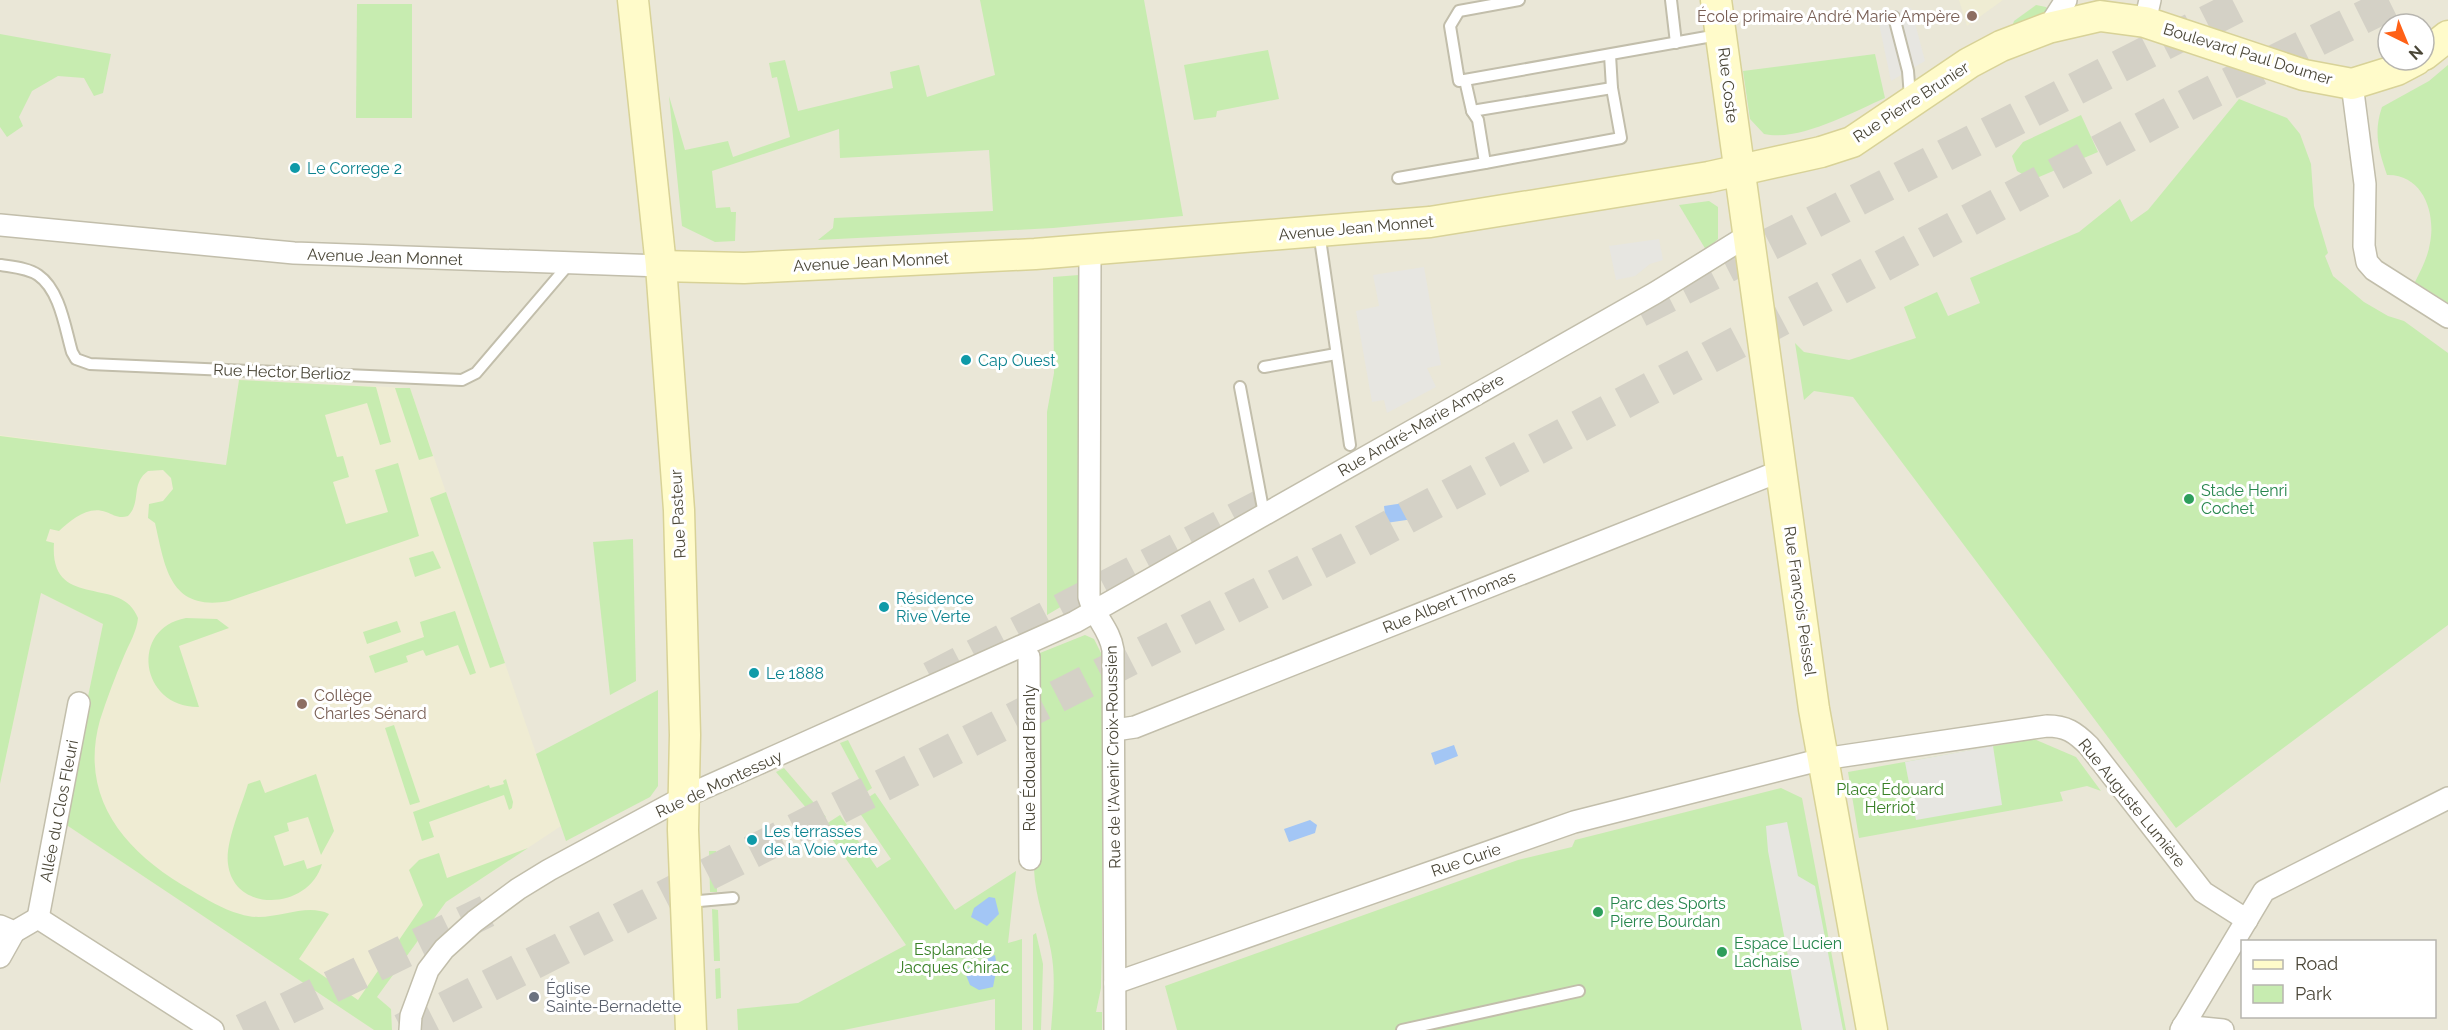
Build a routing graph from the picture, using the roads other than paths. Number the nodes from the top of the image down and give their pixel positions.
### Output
1 (633, 0) edge
2 (1519, 0) edge
3 (1671, 0) edge
4 (1716, 0) edge
5 (2066, 0) edge
6 (2147, 11) edge
7 (1894, 17) dead end
8 (2048, 28) junction
9 (1721, 34) junction
10 (2448, 36) edge
11 (1676, 43) junction
12 (2436, 46) edge
13 (1611, 55) junction
14 (2391, 72) edge
15 (1465, 80) junction
16 (2352, 84) junction
17 (1612, 88) junction
18 (1911, 103) junction
19 (1472, 111) junction
20 (1485, 163) junction
21 (1738, 171) junction
22 (1398, 178) dead end
23 (0, 225) edge
24 (1319, 231) junction
25 (1747, 236) junction
26 (1090, 250) junction
27 (569, 264) junction
28 (1, 265) edge
29 (662, 266) junction
30 (2448, 317) edge
31 (1336, 354) junction
32 (1264, 368) dead end
33 (1240, 387) dead end
34 (1350, 445) dead end
35 (1783, 470) junction
36 (1264, 514) junction
37 (1093, 611) junction
38 (1029, 657) dead end
39 (79, 702) dead end
40 (1115, 730) junction
41 (1823, 759) junction
42 (684, 797) junction
43 (2448, 798) edge
44 (1030, 859) dead end
45 (733, 898) dead end
46 (687, 902) junction
47 (38, 918) junction
48 (2247, 920) junction
49 (7, 929) edge
50 (0, 957) edge
51 (1115, 983) junction
52 (1579, 991) dead end
53 (2182, 1028) edge
54 (213, 1030) edge
55 (410, 1030) edge
56 (691, 1030) edge
57 (1115, 1030) edge
58 (1402, 1030) edge
59 (1872, 1030) edge
60 (2223, 1030) edge

1 - 29 street, Rue Pasteur
2 - 15 lane
3 - 11 lane
4 - 9 street, Rue Coste
5 - 8 street
6 - 8 street, Boulevard Paul Doumer
6 - 16 street, Boulevard Paul Doumer
7 - 18 lane
8 - 18 street, Rue Pierre Brunier
9 - 11 lane
9 - 21 street, Rue Coste
10 - 12 street
11 - 13 lane
13 - 15 lane
13 - 17 lane
14 - 16 street
15 - 19 lane
16 - 30 street, Boulevard Paul Doumer
17 - 19 lane
17 - 20 lane
18 - 21 street, Rue Pierre Brunier
19 - 20 lane
20 - 22 lane
21 - 24 street, Avenue Jean Monnet
21 - 25 street, Rue François Peissel
23 - 27 street, Avenue Jean Monnet
24 - 26 street, Avenue Jean Monnet
24 - 31 lane
25 - 35 street, Rue François Peissel
25 - 36 street, Rue André-Marie Ampère
26 - 29 street, Avenue Jean Monnet
26 - 37 street, Rue de l'Avenir Croix-Roussien
27 - 28 lane, Rue Hector Berlioz
27 - 29 street, Avenue Jean Monnet
29 - 42 street, Rue Pasteur
31 - 32 lane
31 - 34 lane
33 - 36 lane
35 - 40 street, Rue Albert Thomas
35 - 41 street, Rue François Peissel
36 - 37 street, Rue André-Marie Ampère
37 - 40 street, Rue de l'Avenir Croix-Roussien
37 - 42 street, Rue de Montessuy
38 - 44 street, Rue Édouard Branly
39 - 47 street, Allée du Clos Fleuri
40 - 51 street, Rue de l'Avenir Croix-Roussien
41 - 48 street, Rue Auguste Lumière
41 - 51 street, Rue Curie
41 - 59 street, Rue François Peissel
42 - 46 street, Rue Pasteur
42 - 55 street, Rue de Montessuy
43 - 48 street
45 - 46 lane
46 - 56 street, Rue Pasteur
47 - 49 street
47 - 54 street
48 - 53 street
49 - 50 street
51 - 57 street, Rue de l'Avenir Croix-Roussien
52 - 58 lane
53 - 60 street

